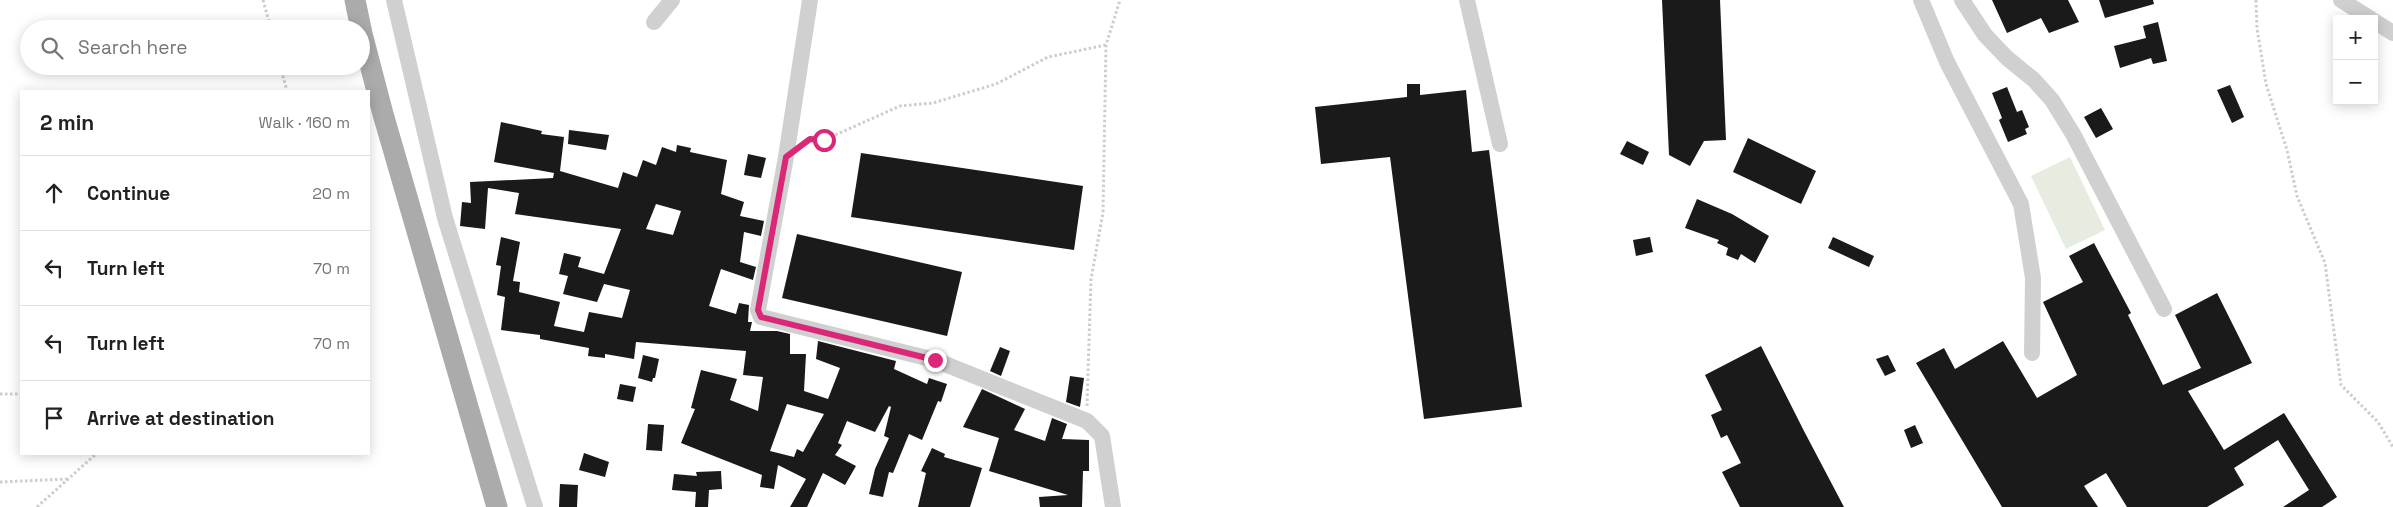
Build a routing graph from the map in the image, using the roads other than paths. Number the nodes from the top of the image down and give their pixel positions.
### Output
1 (355, 0) edge
2 (394, 0) edge
3 (672, 0) edge
4 (810, 0) edge
5 (1467, 0) edge
6 (1921, 0) edge
7 (1962, 0) edge
8 (2341, 0) edge
9 (2365, 15) edge
10 (359, 20) edge
11 (654, 22) dead end
12 (2378, 24) edge
13 (2393, 33) edge
14 (370, 64) edge
15 (1500, 144) dead end
16 (2164, 309) dead end
17 (2032, 353) dead end
18 (497, 507) edge
19 (535, 507) edge
20 (1114, 507) edge

1 - 10 main road
2 - 19 street
3 - 11 street
4 - 20 street
5 - 15 street
6 - 17 street
7 - 16 street
8 - 9 street
12 - 13 street
14 - 18 main road

